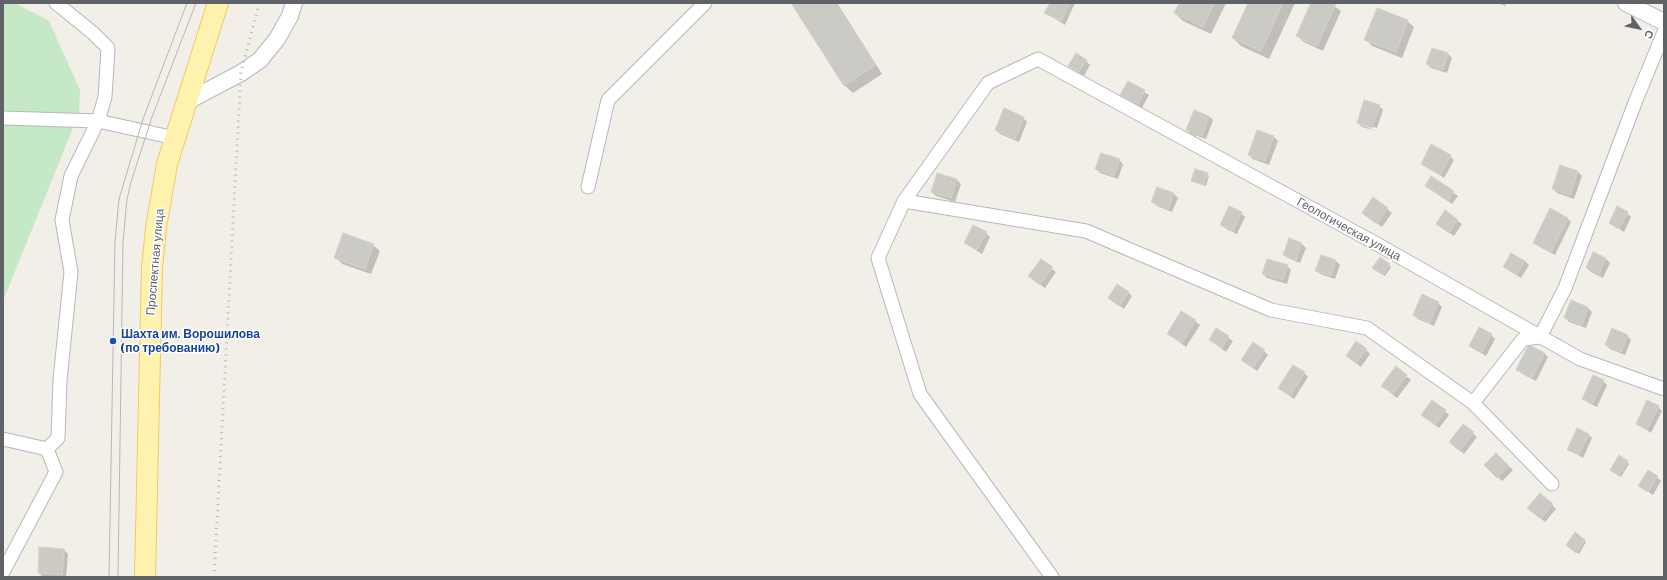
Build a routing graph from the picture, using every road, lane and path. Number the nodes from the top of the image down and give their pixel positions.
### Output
1 (56, 3) edge
2 (218, 3) edge
3 (294, 3) edge
4 (705, 3) edge
5 (1626, 3) edge
6 (1664, 22) edge
7 (1664, 32) edge
8 (186, 102) junction
9 (3, 118) edge
10 (98, 121) junction
11 (175, 138) junction
12 (588, 188) dead end
13 (904, 201) junction
14 (1540, 337) junction
15 (1664, 389) edge
16 (1473, 403) junction
17 (3, 439) edge
18 (47, 449) junction
19 (1552, 484) dead end
20 (3, 572) edge
21 (145, 577) edge
22 (1052, 577) edge

1 - 10 street
2 - 8 main road, Проспектная улица
3 - 8 street
4 - 12 street
5 - 6 street
7 - 14 street
8 - 11 main road, Проспектная улица
9 - 10 street
10 - 11 street
10 - 18 street
11 - 21 main road, Проспектная улица
13 - 14 street, Геологическая улица
13 - 16 street
13 - 22 street
14 - 15 street, Геологическая улица
14 - 16 street
16 - 19 street
17 - 18 street
18 - 20 street

